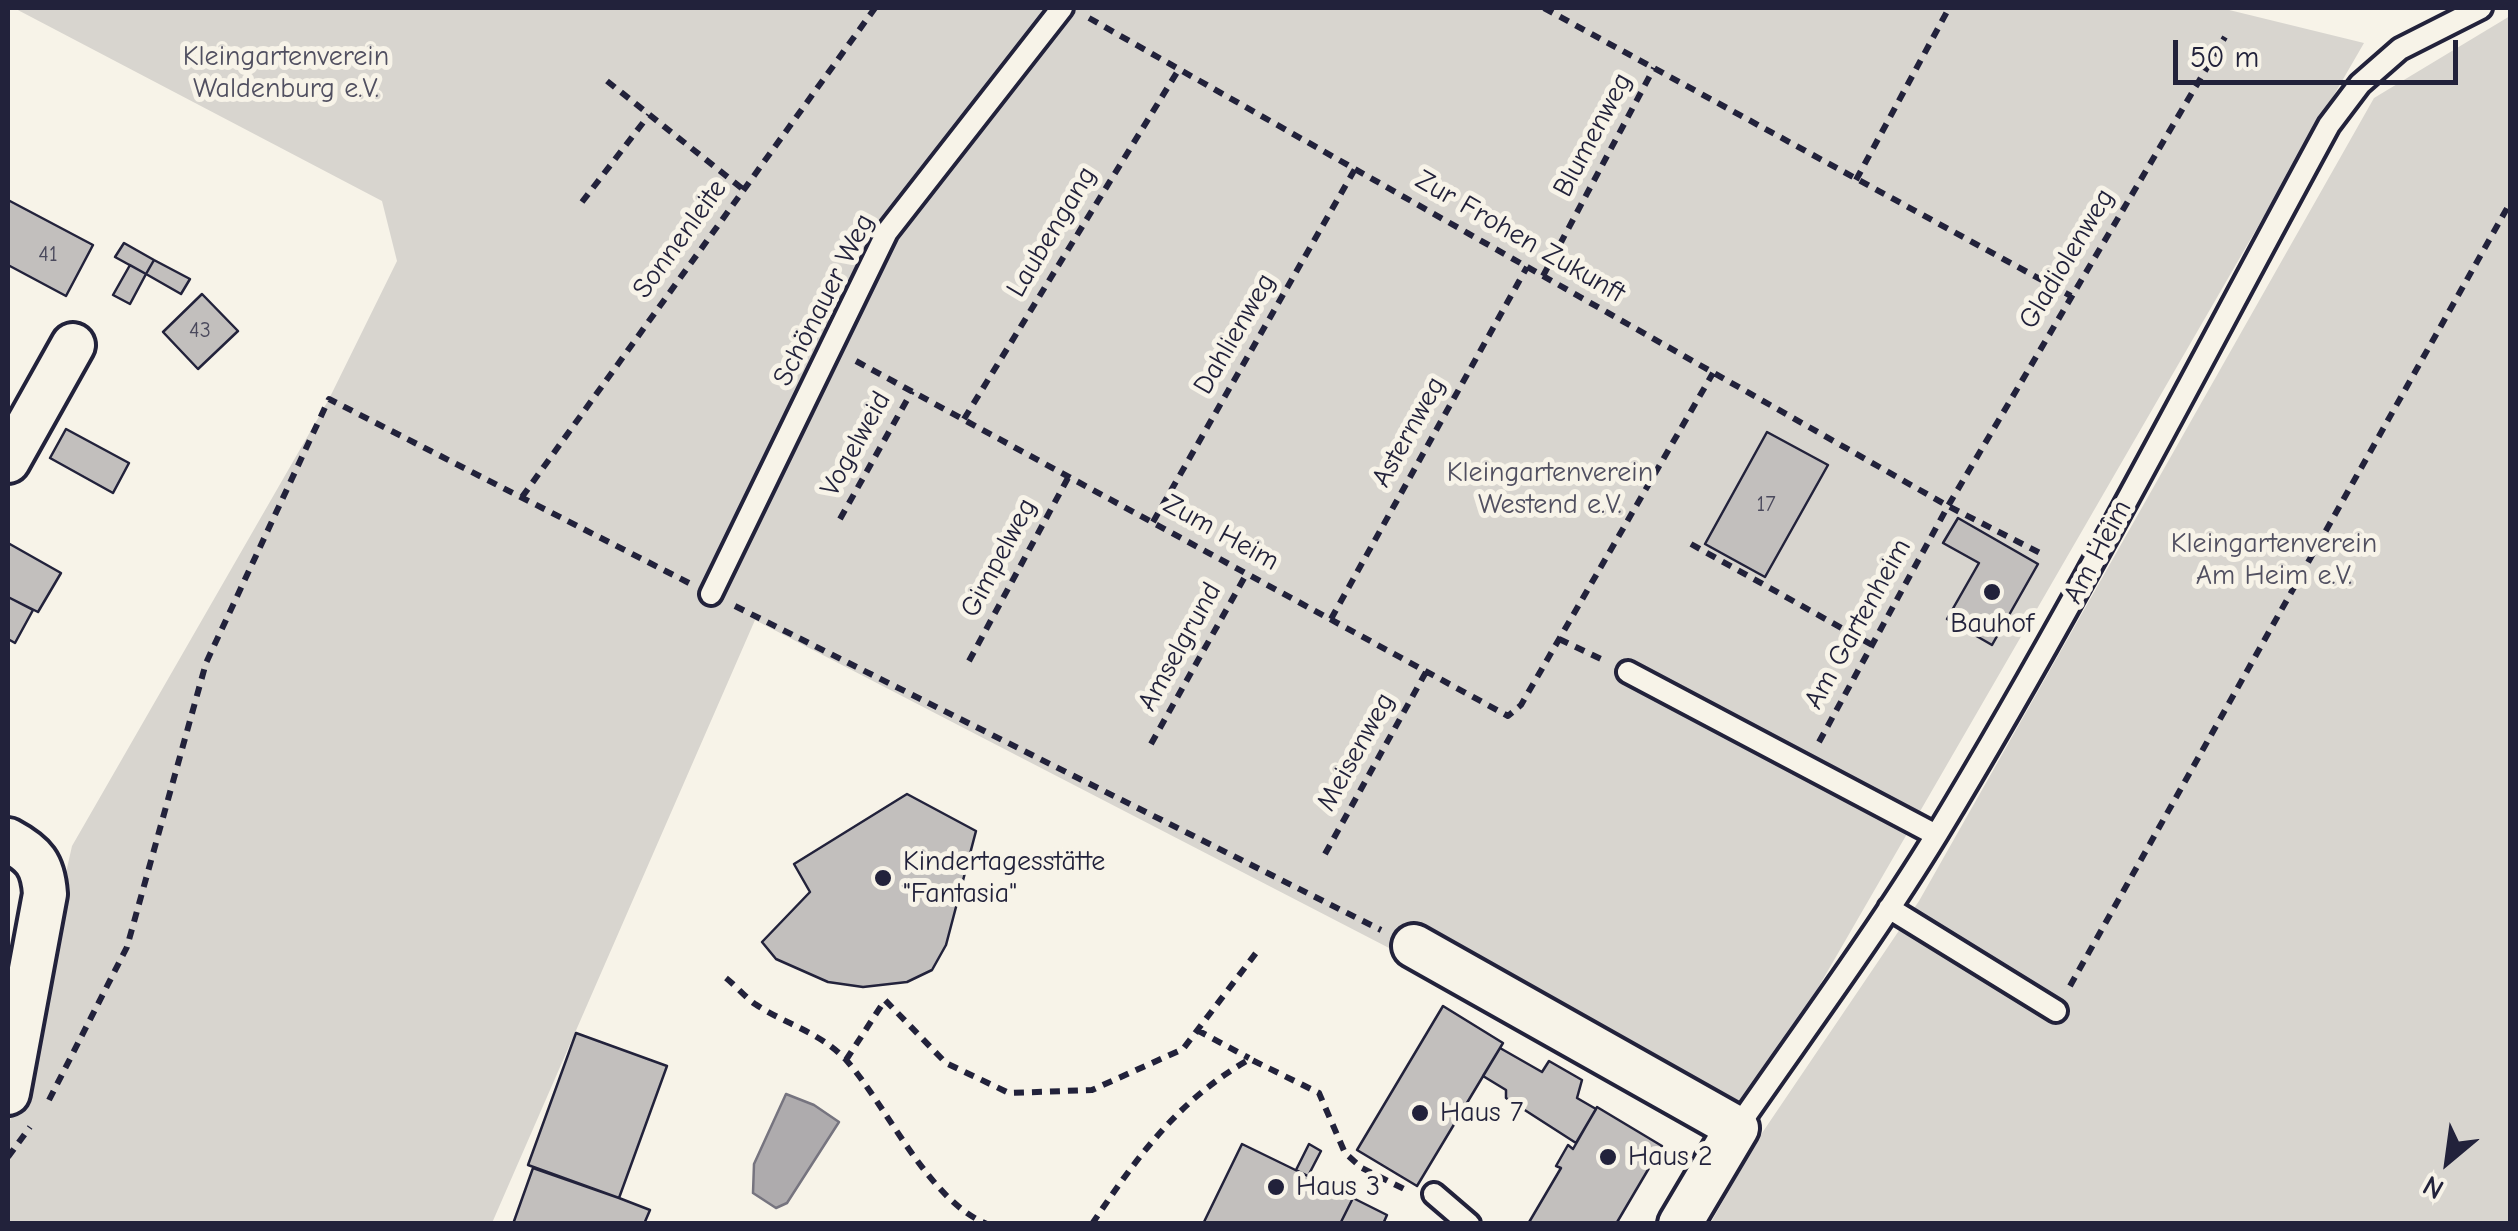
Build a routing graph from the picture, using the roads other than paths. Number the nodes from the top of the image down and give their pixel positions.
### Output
1 (1062, 8) edge
2 (2481, 8) edge
3 (72, 345) dead end
4 (8, 461) edge
5 (711, 594) road end
6 (1628, 672) road end
7 (1936, 835) junction
8 (8, 840) edge
9 (1889, 908) junction
10 (1414, 946) road end
11 (2056, 1011) road end
12 (8, 1092) edge
13 (1737, 1128) junction
14 (1434, 1194) road end
15 (1470, 1224) edge
16 (1680, 1224) edge

1 - 5 lane, Schönauer Weg
2 - 7 lane, Am Heim
3 - 4 street
6 - 7 lane
7 - 9 lane, Am Heim
8 - 12 street
9 - 11 lane
9 - 13 lane, Am Heim
10 - 13 street
13 - 16 street, Am Heim
14 - 15 lane

